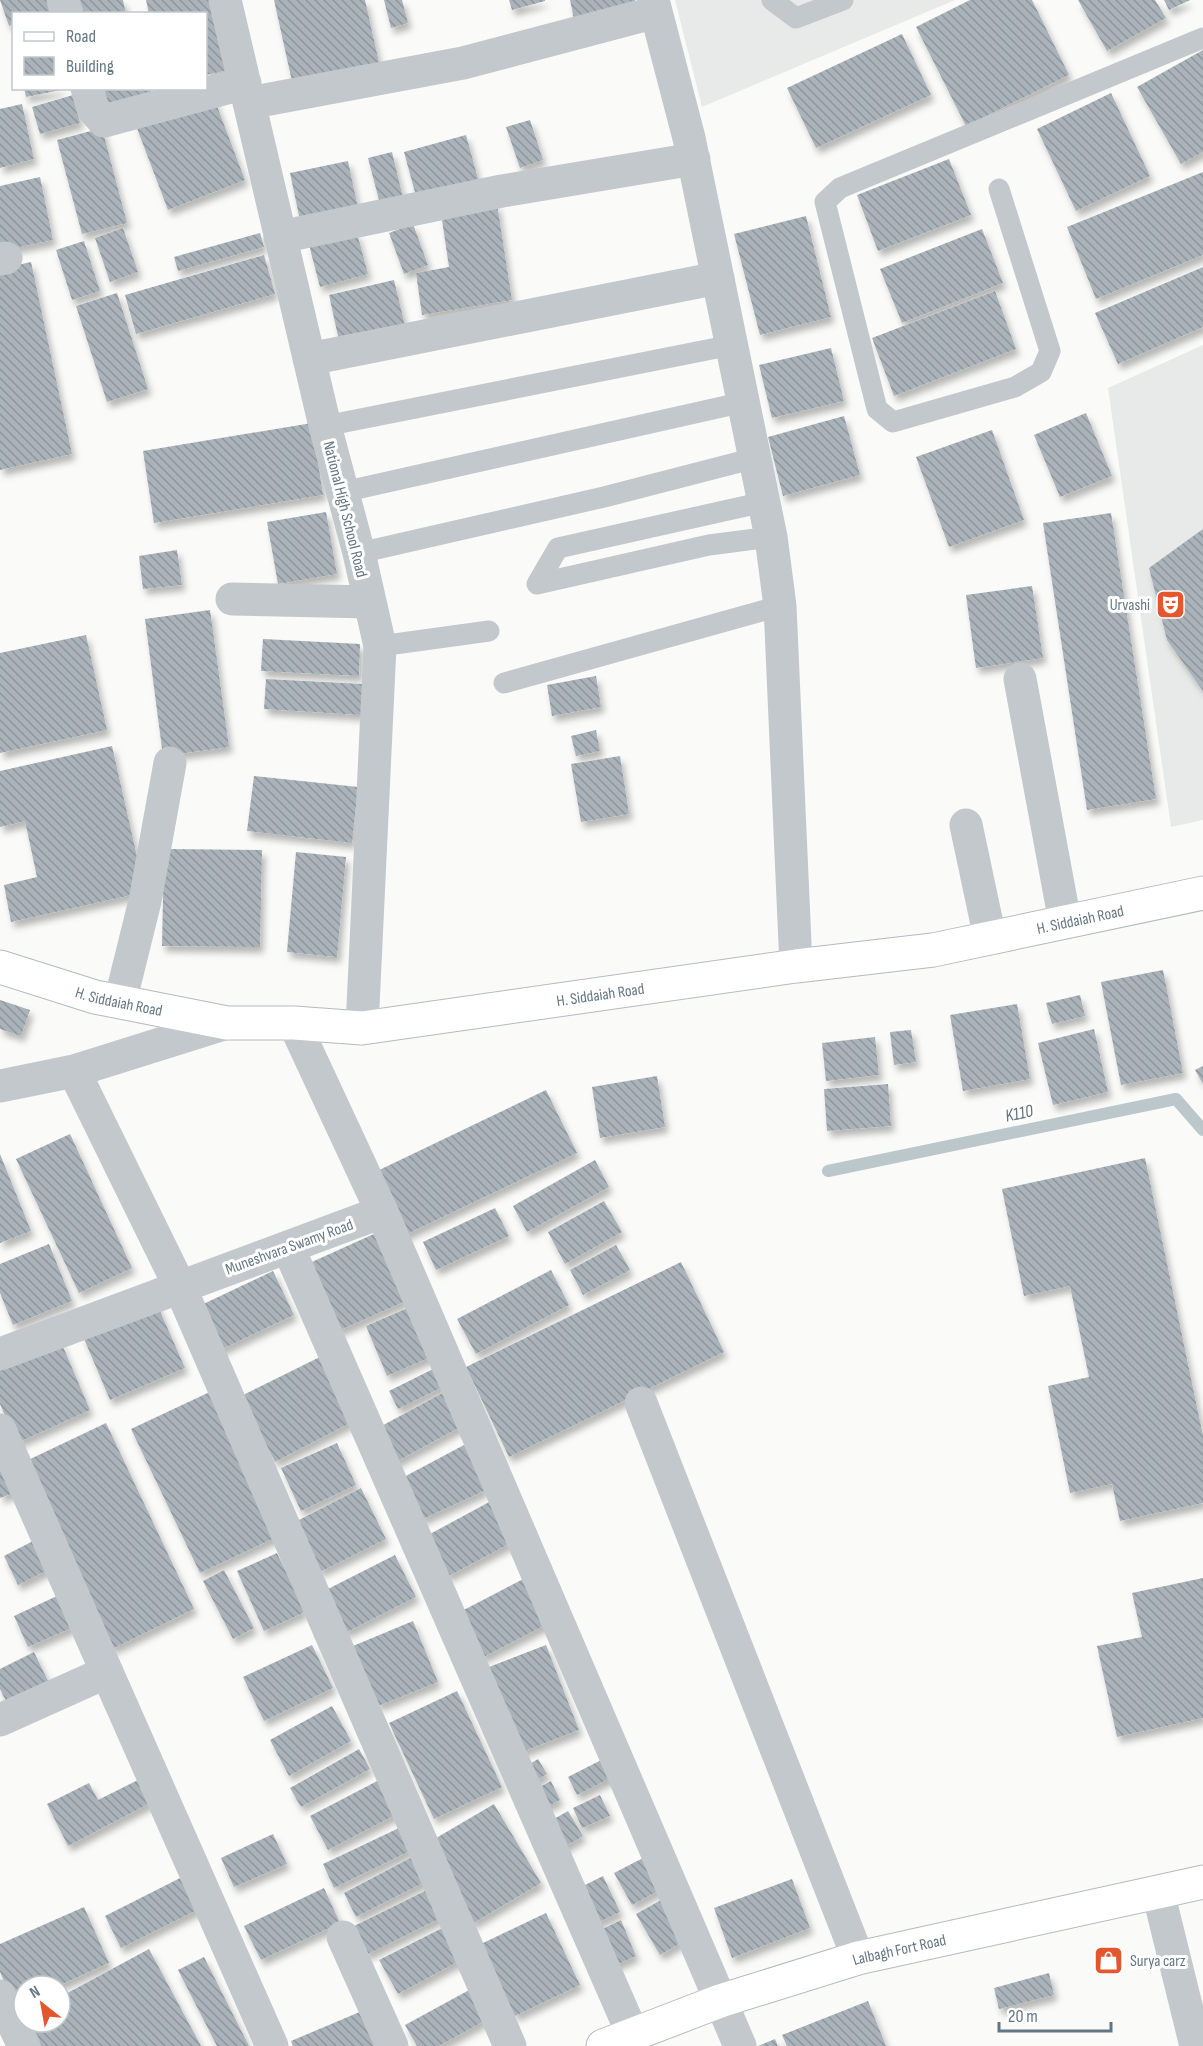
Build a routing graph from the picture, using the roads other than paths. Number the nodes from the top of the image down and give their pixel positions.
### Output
1 (225, 0) edge
2 (772, 0) edge
3 (843, 0) edge
4 (655, 6) edge
5 (1203, 38) edge
6 (88, 90) edge
7 (247, 93) junction
8 (694, 159) junction
9 (999, 189) dead end
10 (280, 237) junction
11 (718, 278) junction
12 (732, 345) junction
13 (309, 359) junction
14 (744, 402) junction
15 (325, 426) junction
16 (755, 458) junction
17 (343, 492) junction
18 (764, 502) junction
19 (771, 537) junction
20 (359, 553) junction
21 (232, 599) dead end
22 (370, 602) junction
23 (780, 606) junction
24 (489, 631) dead end
25 (380, 646) junction
26 (1020, 679) dead end
27 (504, 683) dead end
28 (170, 763) dead end
29 (966, 825) dead end
30 (1203, 893) edge
31 (1065, 922) junction
32 (990, 938) junction
33 (796, 966) junction
34 (0, 967) edge
35 (120, 1002) junction
36 (227, 1023) junction
37 (294, 1023) junction
38 (362, 1028) junction
39 (74, 1071) junction
40 (0, 1086) edge
41 (382, 1212) junction
42 (288, 1247) junction
43 (180, 1287) junction
44 (0, 1354) edge
45 (641, 1403) dead end
46 (0, 1430) edge
47 (107, 1672) junction
48 (0, 1720) edge
49 (1203, 1882) edge
50 (1158, 1892) junction
51 (343, 1937) dead end
52 (858, 1958) junction
53 (0, 1996) edge
54 (720, 2001) junction
55 (618, 2040) edge
56 (24, 2046) edge
57 (272, 2046) edge
58 (392, 2046) edge
59 (510, 2046) edge
60 (740, 2046) edge
61 (1196, 2046) edge

1 - 7 street, National High School Road
2 - 3 lane
4 - 7 street
4 - 8 street
5 - 9 lane
6 - 7 street
7 - 10 street, National High School Road
8 - 10 street
8 - 11 street
10 - 13 street, National High School Road
11 - 12 street
11 - 13 street
12 - 14 street
12 - 15 lane
13 - 15 street, National High School Road
14 - 16 street
14 - 17 lane
15 - 17 street, National High School Road
16 - 18 street
16 - 20 lane
17 - 20 street, National High School Road
18 - 19 street
18 - 19 lane
19 - 23 street
20 - 22 street, National High School Road
21 - 22 street
22 - 25 street, National High School Road
23 - 27 lane
23 - 33 street
24 - 25 lane
25 - 38 street, National High School Road
26 - 31 street
28 - 35 street
29 - 32 street
30 - 31 main road, H. Siddaiah Road
31 - 32 main road, H. Siddaiah Road
32 - 33 main road, H. Siddaiah Road
33 - 38 main road, H. Siddaiah Road
34 - 35 main road, H. Siddaiah Road
35 - 36 main road, H. Siddaiah Road
36 - 37 main road, H. Siddaiah Road
36 - 39 street
37 - 38 main road, H. Siddaiah Road
37 - 41 street
39 - 40 street
39 - 43 street
41 - 42 street, Muneshvara Swamy Road
41 - 54 street
42 - 43 street, Muneshvara Swamy Road
42 - 55 street
43 - 44 street, Muneshvara Swamy Road
43 - 59 street
45 - 52 street
46 - 47 street
47 - 48 street
47 - 57 street
49 - 50 main road, Lalbagh Fort Road
50 - 52 main road, Lalbagh Fort Road
50 - 61 street
51 - 58 street
52 - 54 main road, Lalbagh Fort Road
53 - 56 street
54 - 55 main road, Lalbagh Fort Road
54 - 60 street

